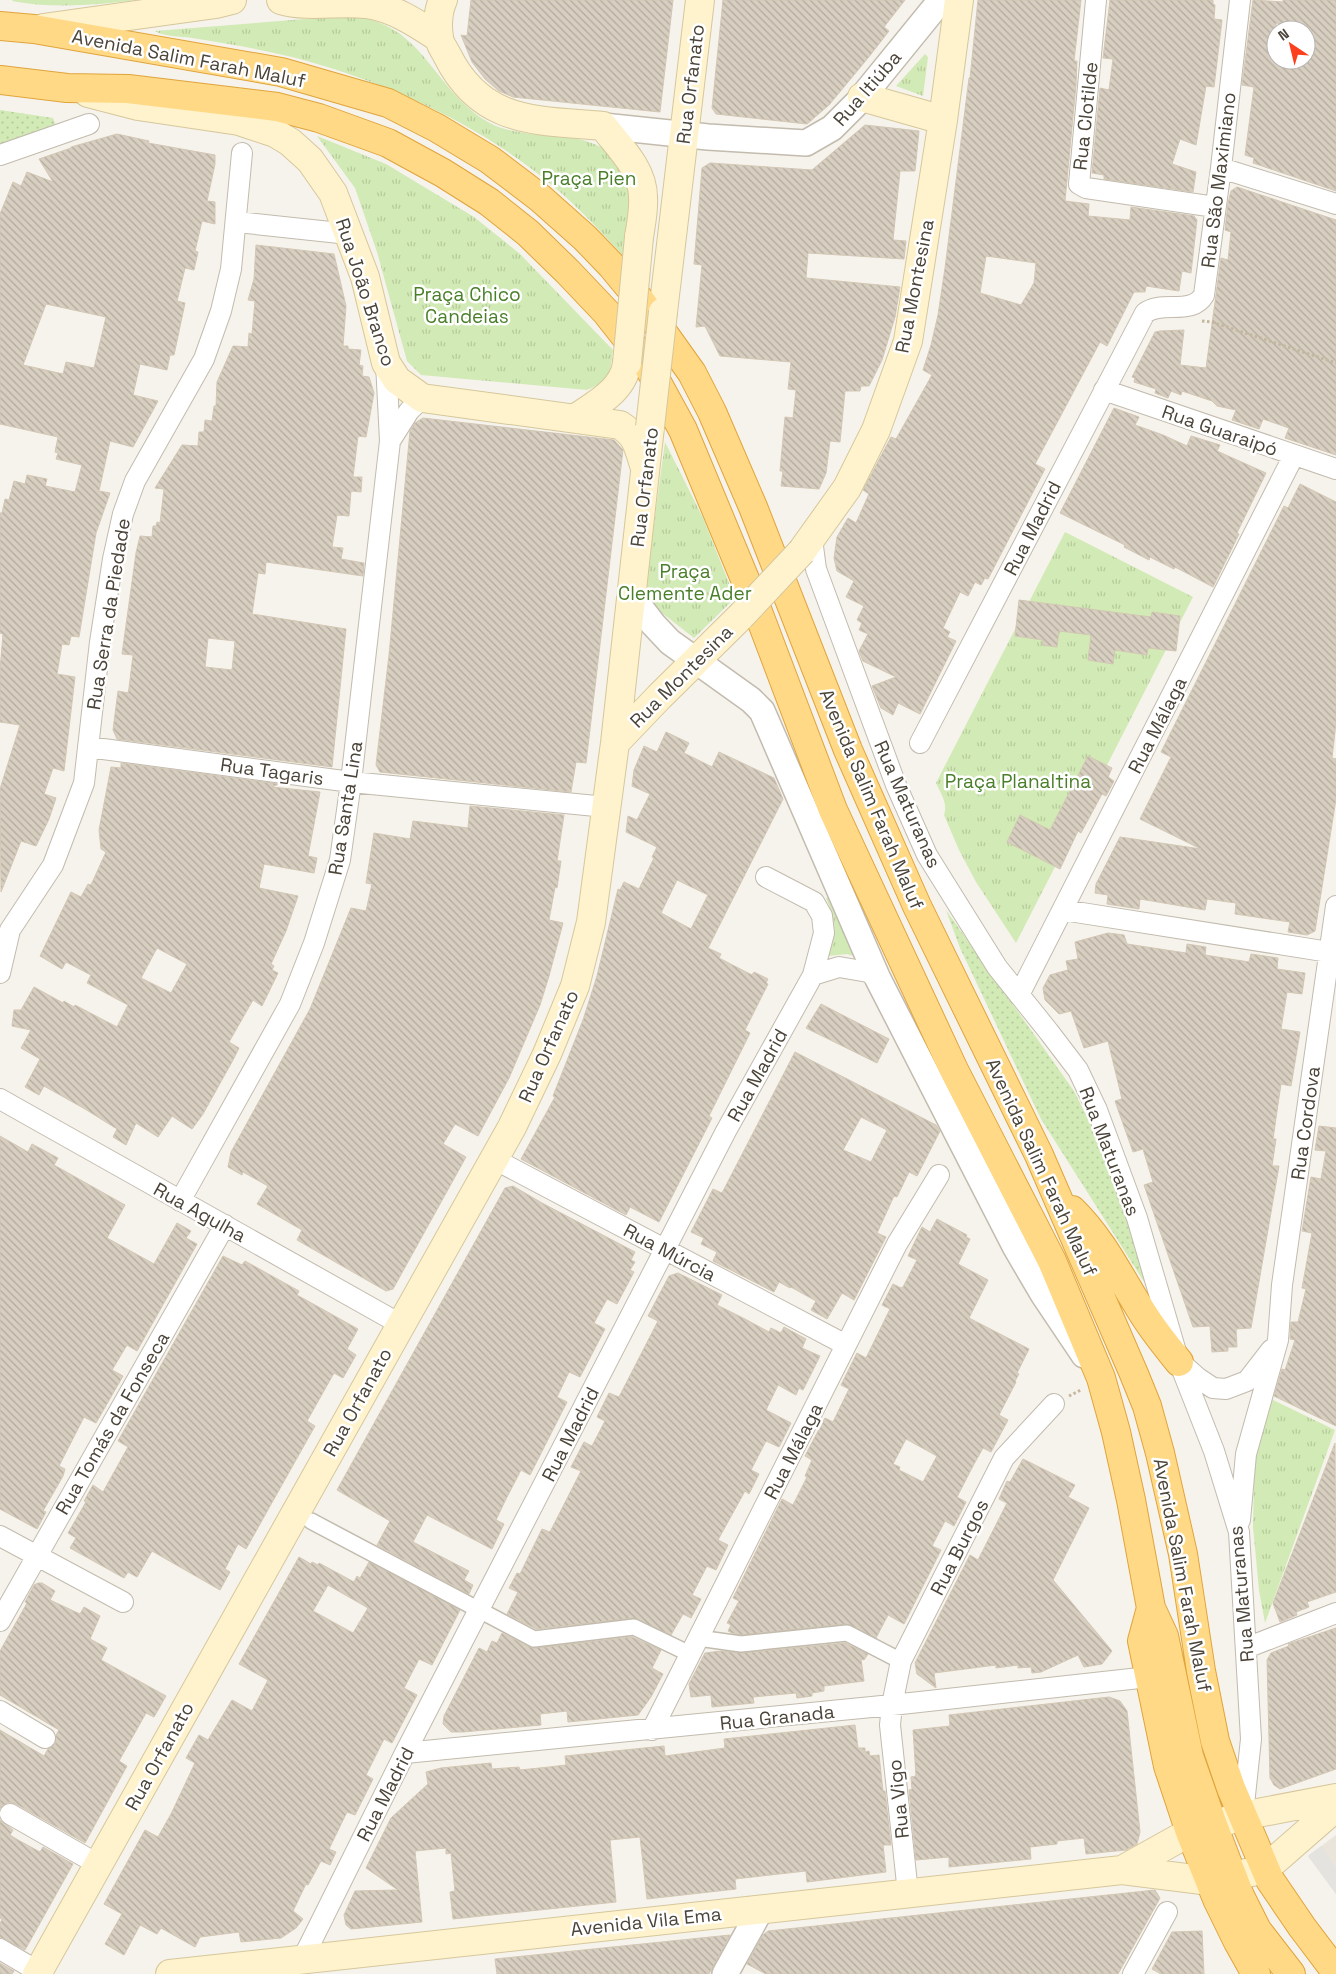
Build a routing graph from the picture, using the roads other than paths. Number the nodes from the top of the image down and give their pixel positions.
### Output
1 (232, 0) edge
2 (281, 0) edge
3 (443, 0) edge
4 (700, 0) edge
5 (941, 0) edge
6 (959, 0) edge
7 (1096, 0) edge
8 (1240, 0) edge
9 (0, 26) edge
10 (34, 29) junction
11 (438, 38) junction
12 (0, 80) edge
13 (67, 88) junction
14 (862, 97) junction
15 (943, 120) junction
16 (239, 121) joint
17 (89, 124) dead end
18 (603, 126) junction
19 (685, 135) junction
20 (242, 153) dead end
21 (0, 155) edge
22 (1221, 168) junction
23 (1336, 204) edge
24 (1215, 207) junction
25 (236, 222) junction
26 (349, 234) junction
27 (1145, 313) joint
28 (386, 363) junction
29 (1104, 390) junction
30 (422, 398) junction
31 (576, 418) junction
32 (390, 441) junction
33 (1294, 455) junction
34 (646, 469) junction
35 (1336, 469) edge
36 (807, 545) junction
37 (631, 595) junction
38 (696, 661) junction
39 (614, 743) junction
40 (920, 743) dead end
41 (88, 747) junction
42 (351, 782) junction
43 (606, 808) junction
44 (766, 877) dead end
45 (1336, 906) edge
46 (1063, 910) junction
47 (5, 934) edge
48 (1329, 952) junction
49 (0, 973) edge
50 (812, 975) junction
51 (878, 979) junction
52 (1019, 995) junction
53 (0, 1099) edge
54 (494, 1159) junction
55 (939, 1174) dead end
56 (1056, 1195) junction
57 (180, 1201) junction
58 (225, 1225) junction
59 (665, 1249) junction
60 (400, 1324) junction
61 (1278, 1340) junction
62 (846, 1345) junction
63 (1179, 1362) junction
64 (1102, 1378) junction
65 (1054, 1404) road end
66 (311, 1521) dead end
67 (1239, 1532) junction
68 (0, 1536) edge
69 (36, 1556) junction
70 (122, 1602) dead end
71 (1151, 1608) junction
72 (479, 1610) junction
73 (1336, 1613) edge
74 (0, 1621) edge
75 (694, 1646) junction
76 (1246, 1648) junction
77 (901, 1660) junction
78 (1149, 1677) junction
79 (892, 1705) junction
80 (0, 1711) edge
81 (652, 1730) junction
82 (44, 1738) dead end
83 (405, 1753) junction
84 (1336, 1798) edge
85 (1336, 1807) edge
86 (10, 1814) dead end
87 (1242, 1816) junction
88 (1202, 1829) junction
89 (99, 1865) junction
90 (1265, 1869) junction
91 (1122, 1870) junction
92 (1221, 1878) junction
93 (908, 1893) junction
94 (761, 1909) junction
95 (1167, 1912) dead end
96 (0, 1949) edge
97 (298, 1966) edge
98 (730, 1972) edge
99 (1336, 1972) edge
100 (38, 1973) edge
101 (170, 1974) edge
102 (1133, 1974) edge
103 (1256, 1974) edge
104 (1291, 1974) edge

1 - 10 main road
2 - 11 main road
3 - 11 main road
4 - 19 main road, Rua Orfanato
5 - 14 street, Rua Itiúba
6 - 15 main road, Rua Montesina
7 - 24 street, Rua Clotilde
8 - 22 street, Rua São Maximiano
9 - 10 highway, Avenida Salim Farah Maluf
10 - 56 highway, Avenida Salim Farah Maluf
11 - 18 main road
12 - 13 highway, Avenida Salim Farah Maluf
13 - 16 main road, Avenida Salim Farah Maluf
13 - 64 highway, Avenida Salim Farah Maluf
14 - 15 main road
14 - 19 street, Rua Itiúba
15 - 36 main road, Rua Montesina
16 - 26 main road, Rua João Branco
17 - 21 street
18 - 19 street
18 - 31 main road, bridge
19 - 34 main road, Rua Orfanato, bridge
20 - 25 street, Rua Serra da Piedade
22 - 23 street
22 - 24 street, Rua São Maximiano
24 - 27 street, Rua São Maximiano
25 - 26 street
25 - 41 street, Rua Serra da Piedade
26 - 28 main road, Rua João Branco
27 - 29 street, Rua Madrid
28 - 30 main road, Rua João Branco
28 - 32 street, Rua Santa Lina
29 - 33 street, Rua Guaraipó
29 - 40 street, Rua Madrid
30 - 31 main road, Rua João Branco
30 - 32 street, Rua Santa Lina
31 - 34 main road, Rua João Branco
32 - 42 street, Rua Santa Lina
33 - 35 street, Rua Guaraipó
33 - 46 street, Rua Málaga
34 - 37 main road, Rua Orfanato
36 - 38 main road, Rua Montesina, bridge
36 - 52 street, Rua Maturanas
37 - 38 street
37 - 39 main road, Rua Orfanato
38 - 39 main road, Rua Montesina
38 - 51 street
39 - 43 main road, Rua Orfanato
41 - 42 street, Rua Tagaris
41 - 47 street, Rua Serra da Piedade
42 - 43 street, Rua Tagaris
42 - 57 street, Rua Santa Lina
43 - 54 main road, Rua Orfanato
44 - 50 street
45 - 48 street, Rua Cordova
46 - 48 street
46 - 52 street, Rua Málaga
47 - 49 street, Rua Serra da Piedade
48 - 61 street, Rua Cordova
50 - 51 street
50 - 59 street, Rua Madrid
51 - 64 street, Avenida Salim Farah Maluf
52 - 63 street, Rua Maturanas
53 - 57 street, Rua Agulha
54 - 59 street, Rua Múrcia
54 - 60 main road, Rua Orfanato
55 - 62 street, Rua Málaga
56 - 63 highway
56 - 87 highway, Avenida Salim Farah Maluf
57 - 58 street, Rua Agulha
58 - 60 street, Rua Agulha
58 - 69 street, Rua Tomás da Fonseca
59 - 62 street, Rua Múrcia
59 - 72 street, Rua Madrid
60 - 89 main road, Rua Orfanato
61 - 63 street
61 - 67 street, Rua Cordova
62 - 75 street, Rua Málaga
63 - 67 street, Rua Maturanas
64 - 71 highway, Avenida Salim Farah Maluf
65 - 77 street, Rua Burgos
66 - 72 street
67 - 76 street, Rua Maturanas
68 - 69 street
69 - 70 street
69 - 74 street, Rua Tomás da Fonseca
71 - 78 highway, Avenida Salim Farah Maluf
71 - 88 highway
72 - 75 street
72 - 83 street, Rua Madrid
73 - 76 street
75 - 77 street
75 - 81 street, Rua Málaga
76 - 87 street, Rua Maturanas
77 - 79 street, Rua Burgos
78 - 79 street, Rua Granada
78 - 88 highway, Avenida Salim Farah Maluf
79 - 81 street, Rua Granada
79 - 93 street, Rua Vigo
80 - 82 street
81 - 83 street, Rua Granada
83 - 97 street, Rua Madrid
84 - 87 main road, Avenida Vila Ema
85 - 90 main road, Avenida Vila Ema
86 - 89 street
87 - 88 main road, Avenida Vila Ema
87 - 90 highway, Avenida Salim Farah Maluf
88 - 91 main road, Avenida Vila Ema
88 - 92 highway
89 - 100 main road, Rua Orfanato
90 - 92 main road, Avenida Vila Ema
90 - 99 highway, Avenida Salim Farah Maluf
91 - 92 main road, Avenida Vila Ema
91 - 93 main road, Avenida Vila Ema
92 - 103 highway
92 - 104 highway
93 - 94 main road, Avenida Vila Ema
94 - 97 main road, Avenida Vila Ema
94 - 98 street
95 - 102 street
96 - 100 street
97 - 101 main road, Avenida Vila Ema

